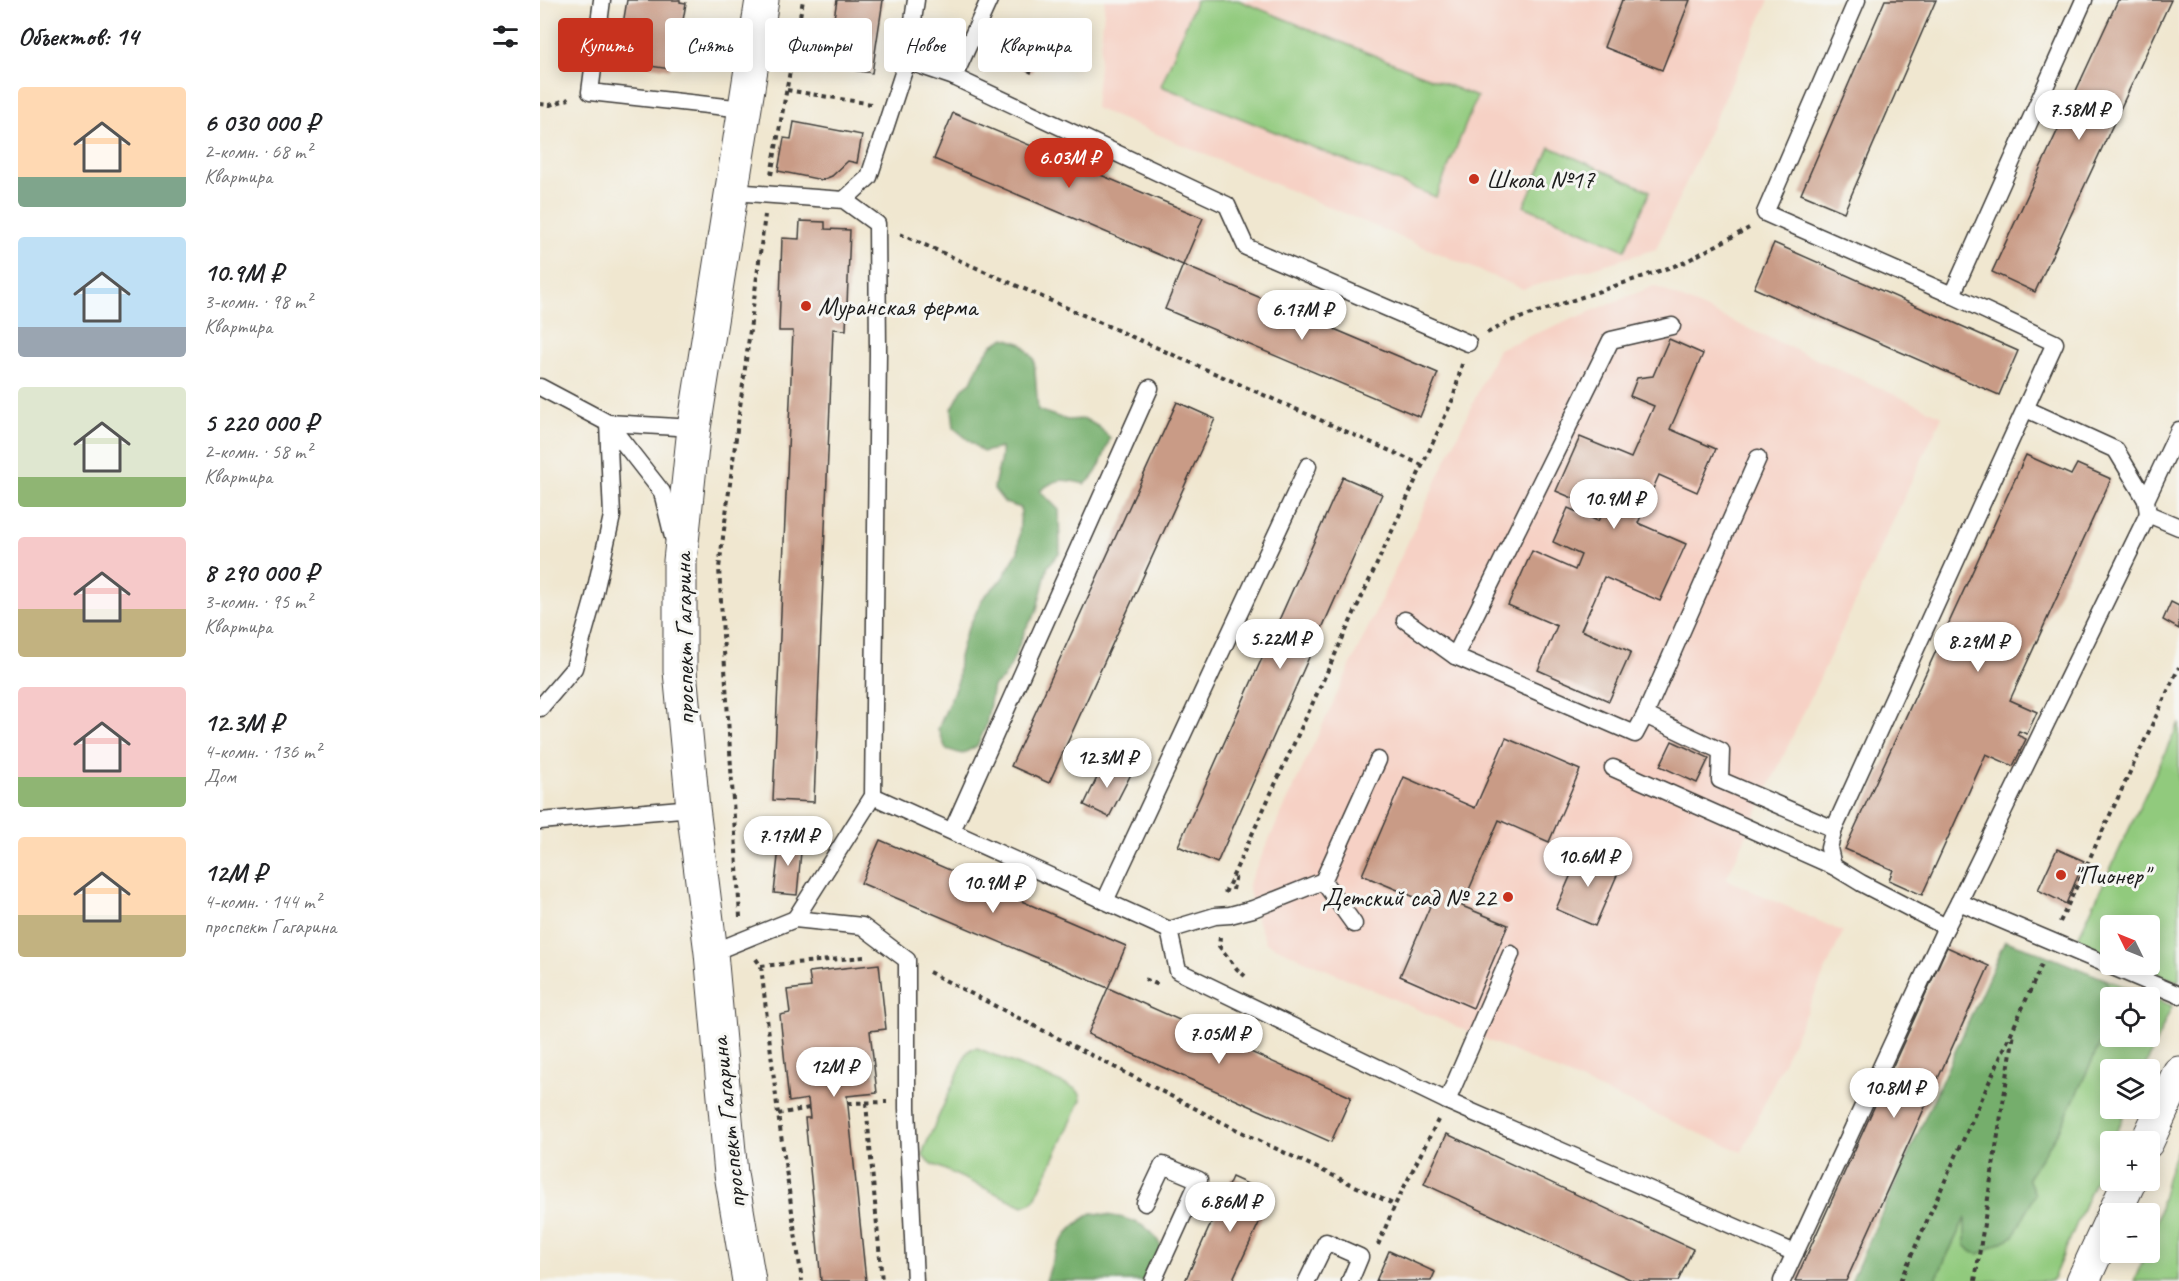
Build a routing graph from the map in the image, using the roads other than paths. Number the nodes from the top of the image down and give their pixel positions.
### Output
1 (602, 0) edge
2 (762, 0) edge
3 (916, 0) edge
4 (989, 0) edge
5 (1857, 0) edge
6 (2084, 0) edge
7 (913, 18) edge
8 (903, 72) edge
9 (937, 72) edge
10 (954, 78) junction
11 (744, 109) junction
12 (732, 192) junction
13 (844, 200) junction
14 (1952, 295) junction
15 (1672, 326) dead end
16 (1467, 343) road end
17 (540, 387) edge
18 (1150, 388) dead end
19 (2026, 409) junction
20 (608, 423) junction
21 (694, 428) junction
22 (2179, 430) edge
23 (1758, 458) dead end
24 (1308, 466) dead end
25 (2147, 507) junction
26 (2179, 527) edge
27 (680, 561) junction
28 (1405, 620) dead end
29 (1455, 656) junction
30 (540, 708) edge
31 (1645, 715) junction
32 (1378, 760) dead end
33 (1613, 768) dead end
34 (873, 796) junction
35 (693, 808) junction
36 (540, 821) edge
37 (1834, 829) junction
38 (952, 831) junction
39 (1833, 866) junction
40 (1323, 881) junction
41 (1104, 901) junction
42 (1959, 902) junction
43 (795, 919) junction
44 (1354, 924) dead end
45 (1946, 927) junction
46 (1169, 930) junction
47 (711, 953) junction
48 (1511, 954) dead end
49 (2179, 995) edge
50 (2179, 1073) edge
51 (1447, 1101) junction
52 (2152, 1131) edge
53 (1145, 1203) dead end
54 (2100, 1244) edge
55 (1795, 1253) junction
56 (748, 1281) edge
57 (915, 1281) edge
58 (1153, 1281) edge
59 (1307, 1281) edge
60 (1350, 1281) edge
61 (1782, 1281) edge
62 (2083, 1281) edge

1 - 11 lane
2 - 11 street, проспект Гагарина
3 - 7 lane
4 - 10 lane
5 - 14 lane
6 - 14 lane
8 - 13 lane
9 - 10 lane
10 - 16 lane
11 - 12 street, проспект Гагарина
12 - 13 lane
12 - 21 street, проспект Гагарина
13 - 34 lane
14 - 19 lane
15 - 29 lane
17 - 20 lane
18 - 38 lane
19 - 25 lane
19 - 37 lane
20 - 21 lane
20 - 27 lane
20 - 30 lane
21 - 27 street, проспект Гагарина
22 - 25 lane
23 - 31 lane
24 - 41 lane
25 - 26 lane
25 - 42 lane
27 - 35 street, проспект Гагарина
28 - 29 lane
29 - 31 lane
31 - 37 lane
32 - 40 lane
33 - 39 lane
34 - 38 lane
34 - 43 lane
35 - 36 lane
35 - 47 street, проспект Гагарина
37 - 39 lane
38 - 41 lane
39 - 45 lane
40 - 44 lane
40 - 46 lane
41 - 46 lane
42 - 45 lane
42 - 49 lane
43 - 47 lane
43 - 57 lane
45 - 55 lane
46 - 51 lane
47 - 56 street, проспект Гагарина
48 - 51 lane
50 - 52 street
51 - 55 lane
53 - 58 lane
54 - 62 street
55 - 61 lane
59 - 60 lane

